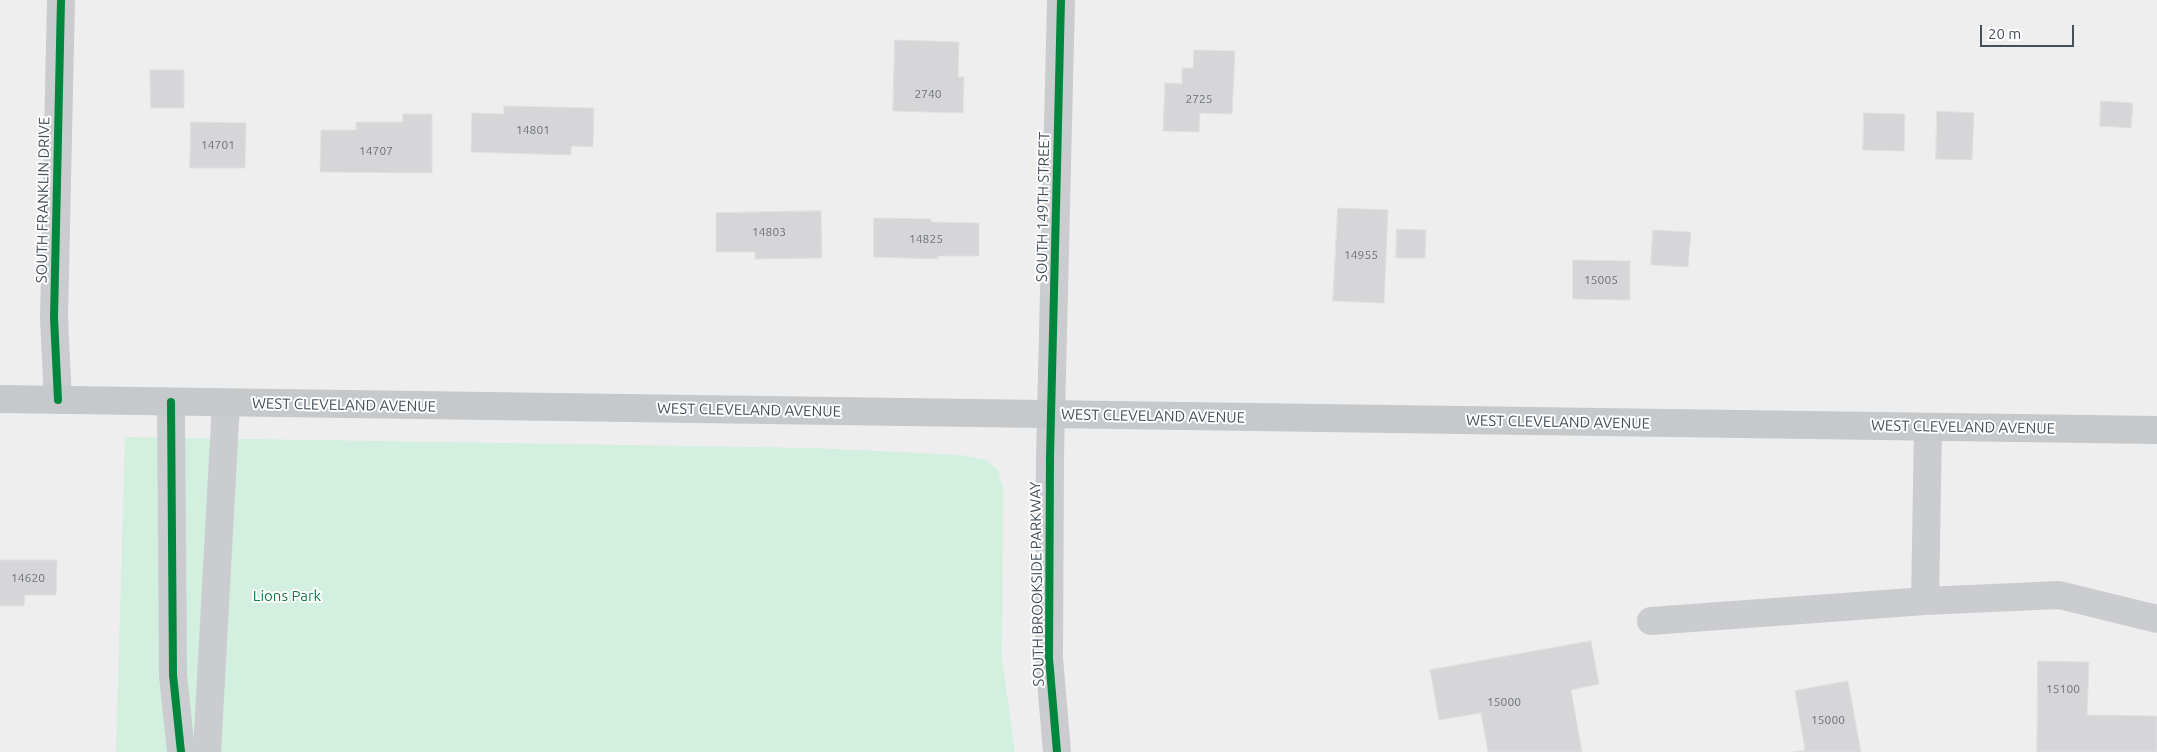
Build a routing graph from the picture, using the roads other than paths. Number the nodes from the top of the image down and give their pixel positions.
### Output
1 (62, 0) edge
2 (1062, 0) edge
3 (0, 399) edge
4 (58, 400) junction
5 (171, 402) junction
6 (226, 403) junction
7 (1052, 415) junction
8 (1928, 427) junction
9 (2157, 430) edge
10 (1925, 601) junction
11 (2157, 619) edge
12 (1651, 621) dead end
13 (181, 752) edge
14 (207, 752) edge
15 (1057, 752) edge

1 - 4 street, SOUTH FRANKLIN DRIVE
2 - 7 street, SOUTH 149TH STREET
3 - 4 main road, WEST CLEVELAND AVENUE
4 - 5 main road, WEST CLEVELAND AVENUE
5 - 6 main road, WEST CLEVELAND AVENUE
5 - 13 street
6 - 7 main road, WEST CLEVELAND AVENUE
6 - 14 street
7 - 8 main road, WEST CLEVELAND AVENUE
7 - 15 street, SOUTH BROOKSIDE PARKWAY
8 - 9 main road, WEST CLEVELAND AVENUE
8 - 10 street
10 - 11 street
10 - 12 street

